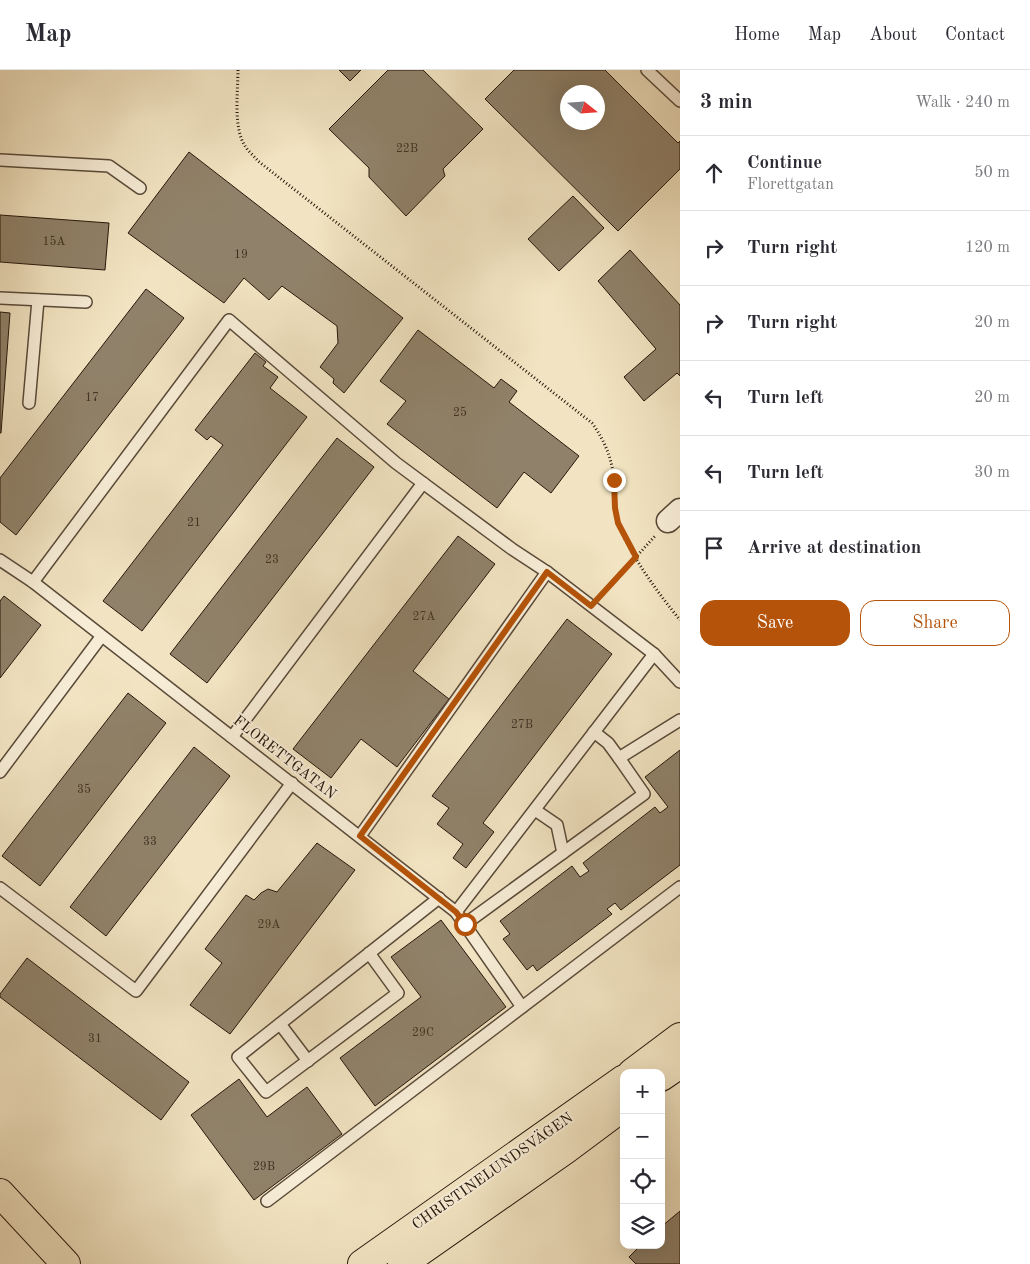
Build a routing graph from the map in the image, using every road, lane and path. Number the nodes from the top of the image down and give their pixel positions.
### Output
1 (238, 70) edge
2 (647, 70) edge
3 (680, 101) edge
4 (0, 160) edge
5 (140, 188) dead end
6 (0, 298) edge
7 (38, 300) junction
8 (86, 302) dead end
9 (29, 403) dead end
10 (423, 482) junction
11 (674, 516) edge
12 (636, 557) junction
13 (0, 560) edge
14 (547, 572) junction
15 (33, 582) junction
16 (591, 606) junction
17 (680, 620) edge
18 (102, 637) junction
19 (654, 654) junction
20 (680, 682) edge
21 (680, 720) edge
22 (594, 732) junction
23 (232, 737) junction
24 (618, 758) junction
25 (0, 772) edge
26 (292, 783) junction
27 (535, 810) junction
28 (360, 836) junction
29 (563, 853) junction
30 (0, 888) edge
31 (680, 888) edge
32 (439, 898) junction
33 (456, 912) junction
34 (465, 924) junction
35 (369, 953) junction
36 (522, 1007) junction
37 (280, 1024) junction
38 (680, 1037) edge
39 (308, 1061) junction
40 (680, 1064) edge
41 (637, 1069) edge
42 (665, 1075) edge
43 (620, 1082) edge
44 (620, 1109) edge
45 (0, 1193) edge
46 (267, 1201) dead end
47 (489, 1203) junction
48 (410, 1231) junction
49 (66, 1264) edge
50 (348, 1264) edge
51 (362, 1264) edge
52 (402, 1264) edge
53 (413, 1264) edge

1 - 12 path
2 - 3 lane
4 - 5 lane
6 - 7 lane
7 - 8 lane
7 - 9 lane
10 - 14 lane
10 - 15 lane
10 - 23 lane
11 - 12 path
12 - 16 path
12 - 17 path
13 - 15 lane, FLORETTGATAN
14 - 16 lane
14 - 28 lane
15 - 18 lane, FLORETTGATAN
16 - 19 lane
18 - 23 lane, FLORETTGATAN
18 - 25 lane
19 - 20 lane
19 - 22 lane
21 - 24 lane
22 - 24 lane
22 - 27 lane
23 - 26 lane, FLORETTGATAN
24 - 29 lane
26 - 28 lane, FLORETTGATAN
26 - 30 lane
27 - 29 lane
27 - 33 lane
28 - 32 lane, FLORETTGATAN
29 - 34 lane
31 - 36 lane
32 - 33 lane, FLORETTGATAN
32 - 35 lane
33 - 34 lane, FLORETTGATAN
34 - 36 lane, FLORETTGATAN
35 - 37 lane
35 - 39 lane
36 - 46 lane
37 - 39 lane
37 - 39 lane
38 - 41 main road
40 - 42 main road
43 - 48 main road, CHRISTINELUNDSVÄGEN
44 - 47 main road, CHRISTINELUNDSVÄGEN
45 - 49 main road
47 - 52 main road, CHRISTINELUNDSVÄGEN
47 - 53 main road
48 - 50 main road
48 - 51 main road, CHRISTINELUNDSVÄGEN

